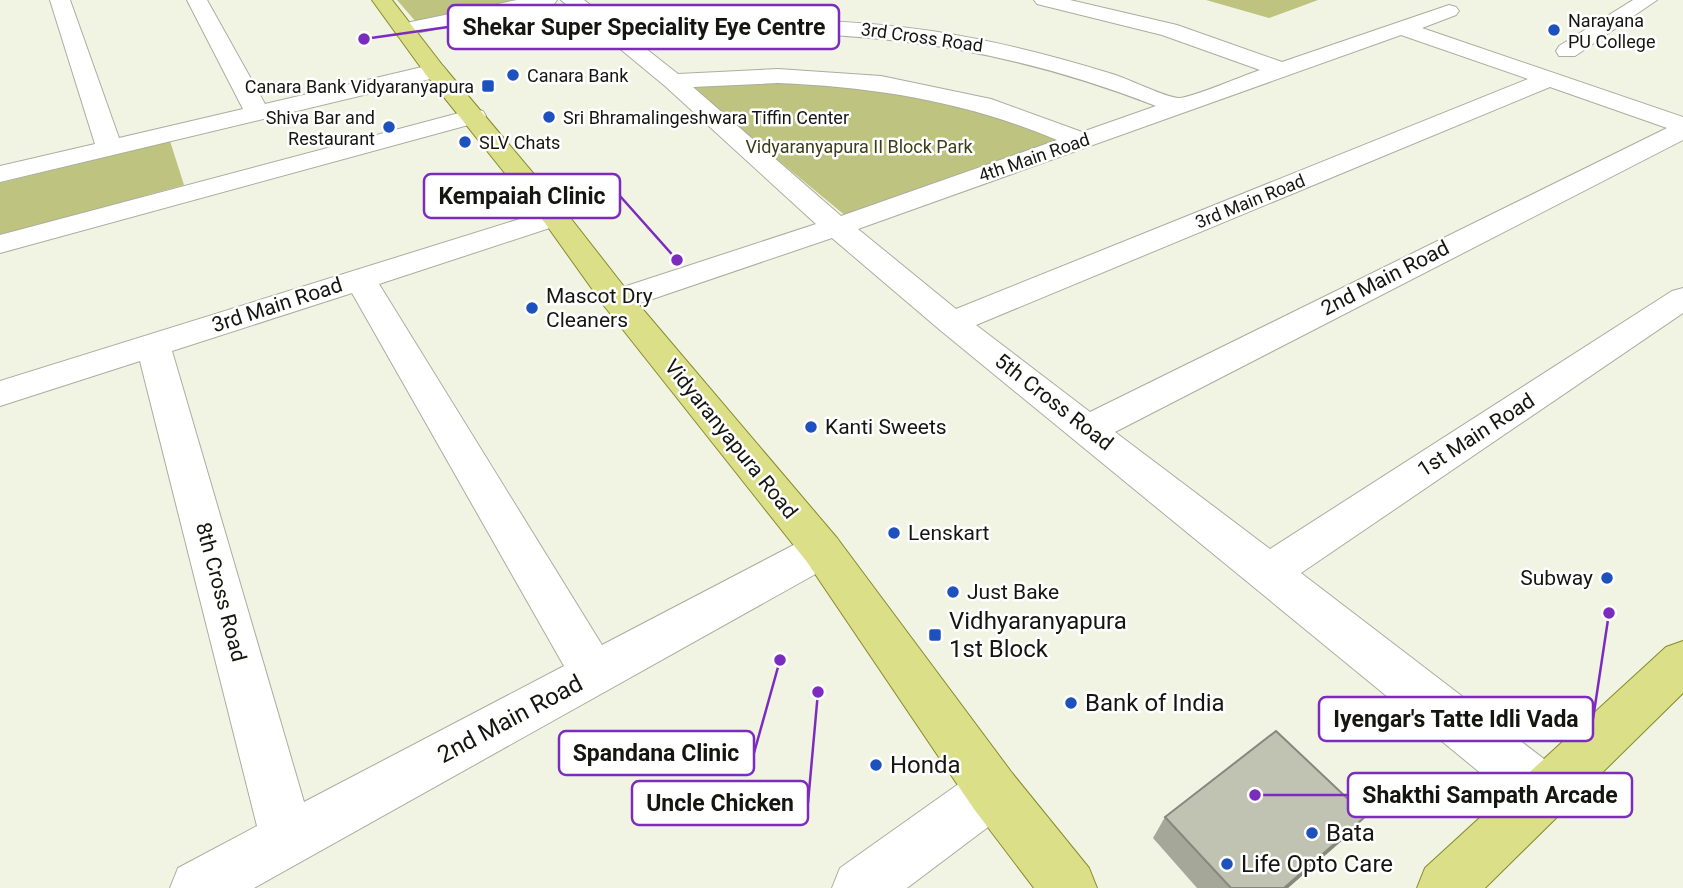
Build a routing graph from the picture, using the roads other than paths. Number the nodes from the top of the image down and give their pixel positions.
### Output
1 (60, 0) edge
2 (197, 0) edge
3 (382, 0) edge
4 (547, 0) edge
5 (571, 0) edge
6 (1044, 0) edge
7 (1647, 0) edge
8 (1449, 11) dead end
9 (1402, 28) junction
10 (406, 29) junction
11 (616, 35) junction
12 (1567, 51) dead end
13 (435, 71) junction
14 (1284, 71) junction
15 (1549, 79) junction
16 (673, 81) junction
17 (1177, 106) junction
18 (258, 113) junction
19 (474, 116) junction
20 (1683, 127) edge
21 (1080, 141) junction
22 (109, 148) junction
23 (0, 174) edge
24 (555, 217) junction
25 (837, 227) junction
26 (0, 244) edge
27 (360, 279) junction
28 (1683, 298) edge
29 (617, 300) junction
30 (952, 323) junction
31 (153, 345) junction
32 (0, 394) edge
33 (1089, 429) junction
34 (822, 550) junction
35 (1269, 572) junction
36 (1683, 662) edge
37 (594, 674) junction
38 (993, 791) junction
39 (1546, 793) junction
40 (288, 839) junction
41 (198, 888) edge
42 (860, 888) edge
43 (1069, 888) edge
44 (1445, 888) edge

1 - 22 street
2 - 18 street
3 - 10 main road, Vidyaranyapura Road
4 - 10 street
5 - 11 street, 5th Cross Road
6 - 14 street
7 - 12 street
8 - 9 street, 4th Main Road
9 - 14 street, 4th Main Road
9 - 15 street, 2nd Main Road
10 - 13 main road, Vidyaranyapura Road
11 - 16 street, 5th Cross Road
11 - 17 street, 3rd Cross Road
13 - 18 street
13 - 19 main road, Vidyaranyapura Road
14 - 17 street, 4th Main Road
15 - 20 street, 2nd Main Road
15 - 30 street, 3rd Main Road
16 - 21 street
16 - 25 street, 5th Cross Road
17 - 21 street, 4th Main Road
18 - 22 street
19 - 24 main road, Vidyaranyapura Road
19 - 26 street
20 - 33 street, 2nd Main Road
21 - 25 street, 4th Main Road
22 - 23 street
24 - 27 street, 3rd Main Road
24 - 29 main road, Vidyaranyapura Road
25 - 29 street, 4th Main Road
25 - 30 street, 5th Cross Road
27 - 31 street, 3rd Main Road
27 - 37 street
28 - 35 street, 1st Main Road
29 - 34 main road, Vidyaranyapura Road
30 - 33 street, 5th Cross Road
31 - 32 street, 3rd Main Road
31 - 40 street, 8th Cross Road
33 - 35 street, 5th Cross Road
34 - 37 street, 2nd Main Road
34 - 38 main road, Vidyaranyapura Road
35 - 39 street, 5th Cross Road
36 - 39 main road
37 - 40 street, 2nd Main Road
38 - 42 street
38 - 43 main road, Vidyaranyapura Road
39 - 44 main road
40 - 41 street, 2nd Main Road

